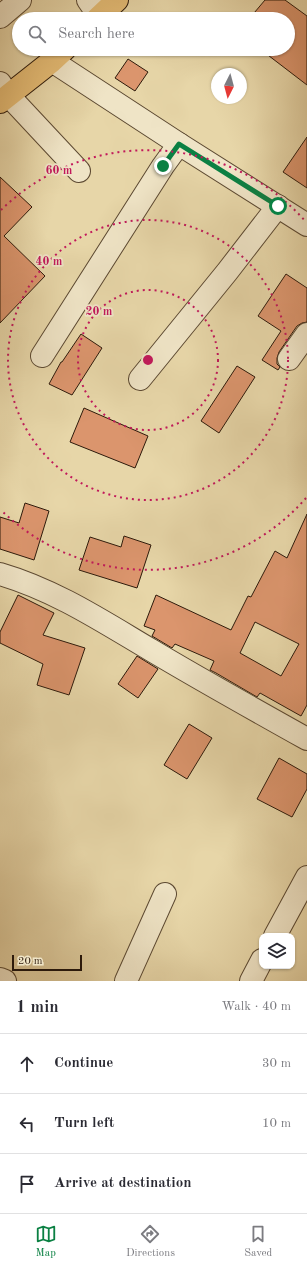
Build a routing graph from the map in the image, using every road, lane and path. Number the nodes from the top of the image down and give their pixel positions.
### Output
1 (20, 0) edge
2 (117, 0) edge
3 (95, 12) edge
4 (0, 17) edge
5 (57, 56) edge
6 (59, 56) edge
7 (3, 94) edge
8 (179, 144) junction
9 (79, 171) dead end
10 (273, 212) junction
11 (307, 225) edge
12 (307, 334) edge
13 (42, 356) dead end
14 (289, 359) dead end
15 (140, 379) dead end
16 (0, 574) edge
17 (307, 739) edge
18 (307, 878) edge
19 (165, 894) dead end
20 (277, 933) edge
21 (259, 966) edge
22 (0, 979) edge
23 (5, 981) edge
24 (126, 981) edge
25 (251, 981) edge

1 - 4 street
2 - 3 main road
5 - 7 main road
6 - 8 street
7 - 9 street
8 - 10 street
8 - 13 street
10 - 11 street
10 - 15 street
12 - 14 street
16 - 17 street
18 - 20 street
19 - 24 street
21 - 25 street
22 - 23 street

